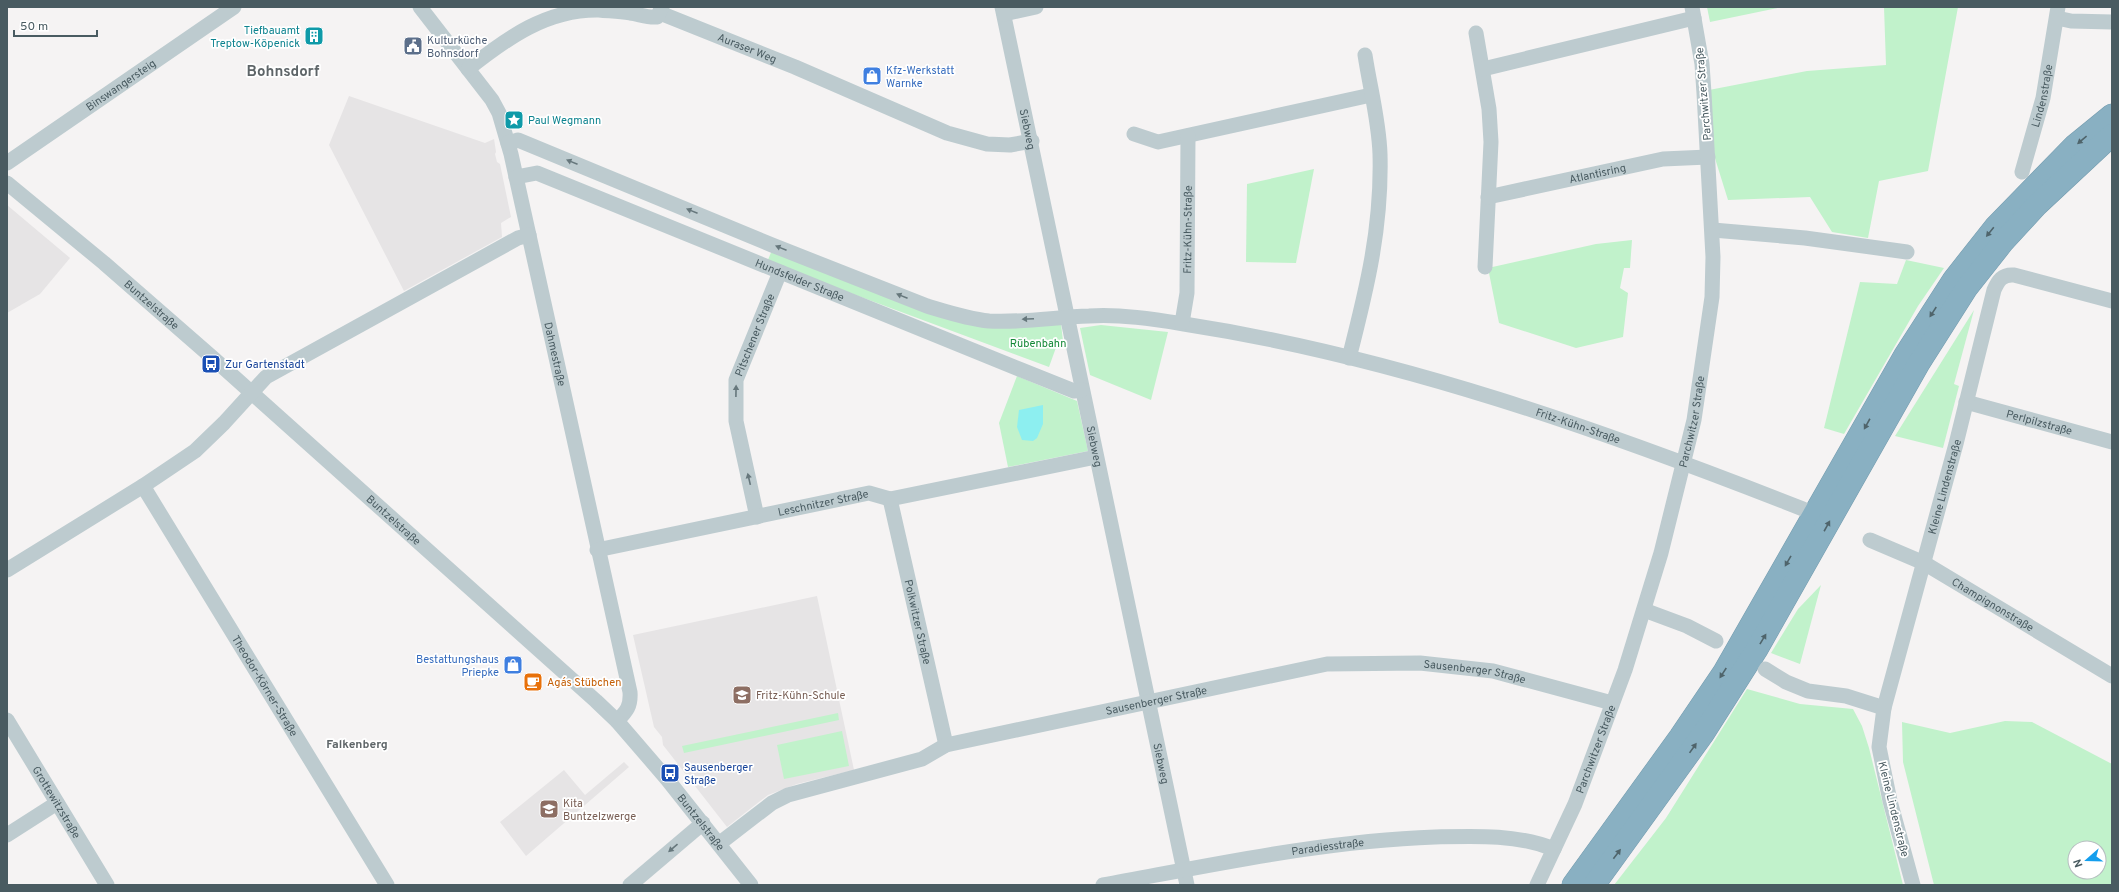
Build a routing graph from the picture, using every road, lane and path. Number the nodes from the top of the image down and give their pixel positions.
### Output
1 (234, 7) edge
2 (420, 7) edge
3 (1036, 7) edge
4 (661, 10) edge
5 (1003, 10) edge
6 (1693, 12) edge
7 (2057, 13) edge
8 (2112, 22) edge
9 (1476, 33) dead end
10 (1365, 55) dead end
11 (468, 69) junction
12 (1483, 70) junction
13 (1371, 95) junction
14 (2112, 115) edge
15 (1134, 134) dead end
16 (2112, 135) edge
17 (1188, 136) junction
18 (1032, 141) junction
19 (508, 143) junction
20 (1708, 157) junction
21 (7, 163) edge
22 (2022, 172) dead end
23 (516, 177) junction
24 (7, 184) edge
25 (1488, 197) junction
26 (1713, 230) junction
27 (529, 235) junction
28 (1908, 252) dead end
29 (1484, 267) dead end
30 (780, 272) junction
31 (2112, 301) edge
32 (1067, 318) junction
33 (1182, 323) junction
34 (1349, 358) junction
35 (1082, 390) junction
36 (251, 392) junction
37 (1966, 402) junction
38 (2112, 442) edge
39 (1096, 457) junction
40 (1685, 463) junction
41 (144, 486) junction
42 (890, 499) junction
43 (1802, 510) dead end
44 (757, 517) junction
45 (1870, 540) dead end
46 (597, 550) junction
47 (1924, 563) junction
48 (7, 570) edge
49 (1644, 610) junction
50 (1716, 641) dead end
51 (1765, 669) dead end
52 (2112, 676) edge
53 (1148, 702) junction
54 (1612, 703) junction
55 (1884, 708) junction
56 (7, 720) edge
57 (617, 721) junction
58 (946, 745) junction
59 (57, 803) junction
60 (703, 823) junction
61 (7, 836) edge
62 (720, 843) junction
63 (1554, 849) junction
64 (1184, 870) junction
65 (107, 885) edge
66 (387, 885) edge
67 (630, 885) edge
68 (751, 885) edge
69 (1103, 885) edge
70 (1187, 885) edge
71 (1537, 885) edge
72 (1573, 885) edge
73 (1594, 885) edge
74 (1913, 885) edge

1 - 21 street, Binswangersteig
2 - 11 street, Dahmestraße
3 - 5 street
4 - 11 street, Auraser Weg
4 - 18 street, Auraser Weg
5 - 18 street, Siebweg
6 - 12 street
6 - 20 street, Parchwitzer Straße
7 - 8 street, Lindenstraße
7 - 22 street, Lindenstraße
9 - 12 street
10 - 13 street
11 - 19 street, Dahmestraße
12 - 25 street
13 - 17 street
13 - 34 street
14 -> 72 highway
15 - 17 street
73 -> 16 highway
17 - 33 street, Fritz-Kühn-Straße
18 - 32 street, Siebweg
19 - 23 street, Dahmestraße
32 -> 19 street, Hundsfelder Straße
20 - 25 street, Atlantisring
20 - 26 street, Parchwitzer Straße
23 - 27 street, Dahmestraße
23 - 30 street, Hundsfelder Straße
24 - 36 street, Buntzelstraße
25 - 29 street
26 - 28 street
26 - 40 street, Parchwitzer Straße
27 - 36 street
27 - 46 street, Dahmestraße
30 - 35 street, Hundsfelder Straße
44 -> 30 street, Pitschener Straße
31 - 37 street, Kleine Lindenstraße
32 - 33 street, Fritz-Kühn-Straße
32 - 35 street, Siebweg
33 - 34 street, Fritz-Kühn-Straße
34 - 40 street, Fritz-Kühn-Straße
35 - 39 street, Siebweg
36 - 41 street
36 - 57 street, Buntzelstraße
37 - 38 street, Perlpilzstraße
37 - 47 street, Kleine Lindenstraße
39 - 42 street, Leschnitzer Straße
39 - 53 street, Siebweg
40 - 43 street, Fritz-Kühn-Straße
40 - 49 street, Parchwitzer Straße
41 - 48 street
41 - 66 street, Theodor-Körner-Straße
42 - 44 street, Leschnitzer Straße
42 - 58 street, Polkwitzer Straße
44 - 46 street, Leschnitzer Straße
45 - 47 street, Champignonstraße
46 - 57 street, Dahmestraße
47 - 52 street, Champignonstraße
47 - 55 street, Kleine Lindenstraße
49 - 50 street
49 - 54 street, Parchwitzer Straße
51 - 55 street
53 - 54 street, Sausenberger Straße
53 - 58 street, Sausenberger Straße
53 - 64 street, Siebweg
54 - 63 street, Parchwitzer Straße
55 - 74 street, Kleine Lindenstraße
56 - 59 street, Grottewitzstraße
57 - 60 street, Buntzelstraße
58 - 62 street, Sausenberger Straße
59 - 61 street
59 - 65 street, Grottewitzstraße
60 - 62 street, Buntzelstraße
60 -> 67 street
62 - 68 street, Buntzelstraße
63 - 64 street, Paradiesstraße
63 - 71 street, Parchwitzer Straße
64 - 69 street, Paradiesstraße
64 - 70 street, Siebweg

